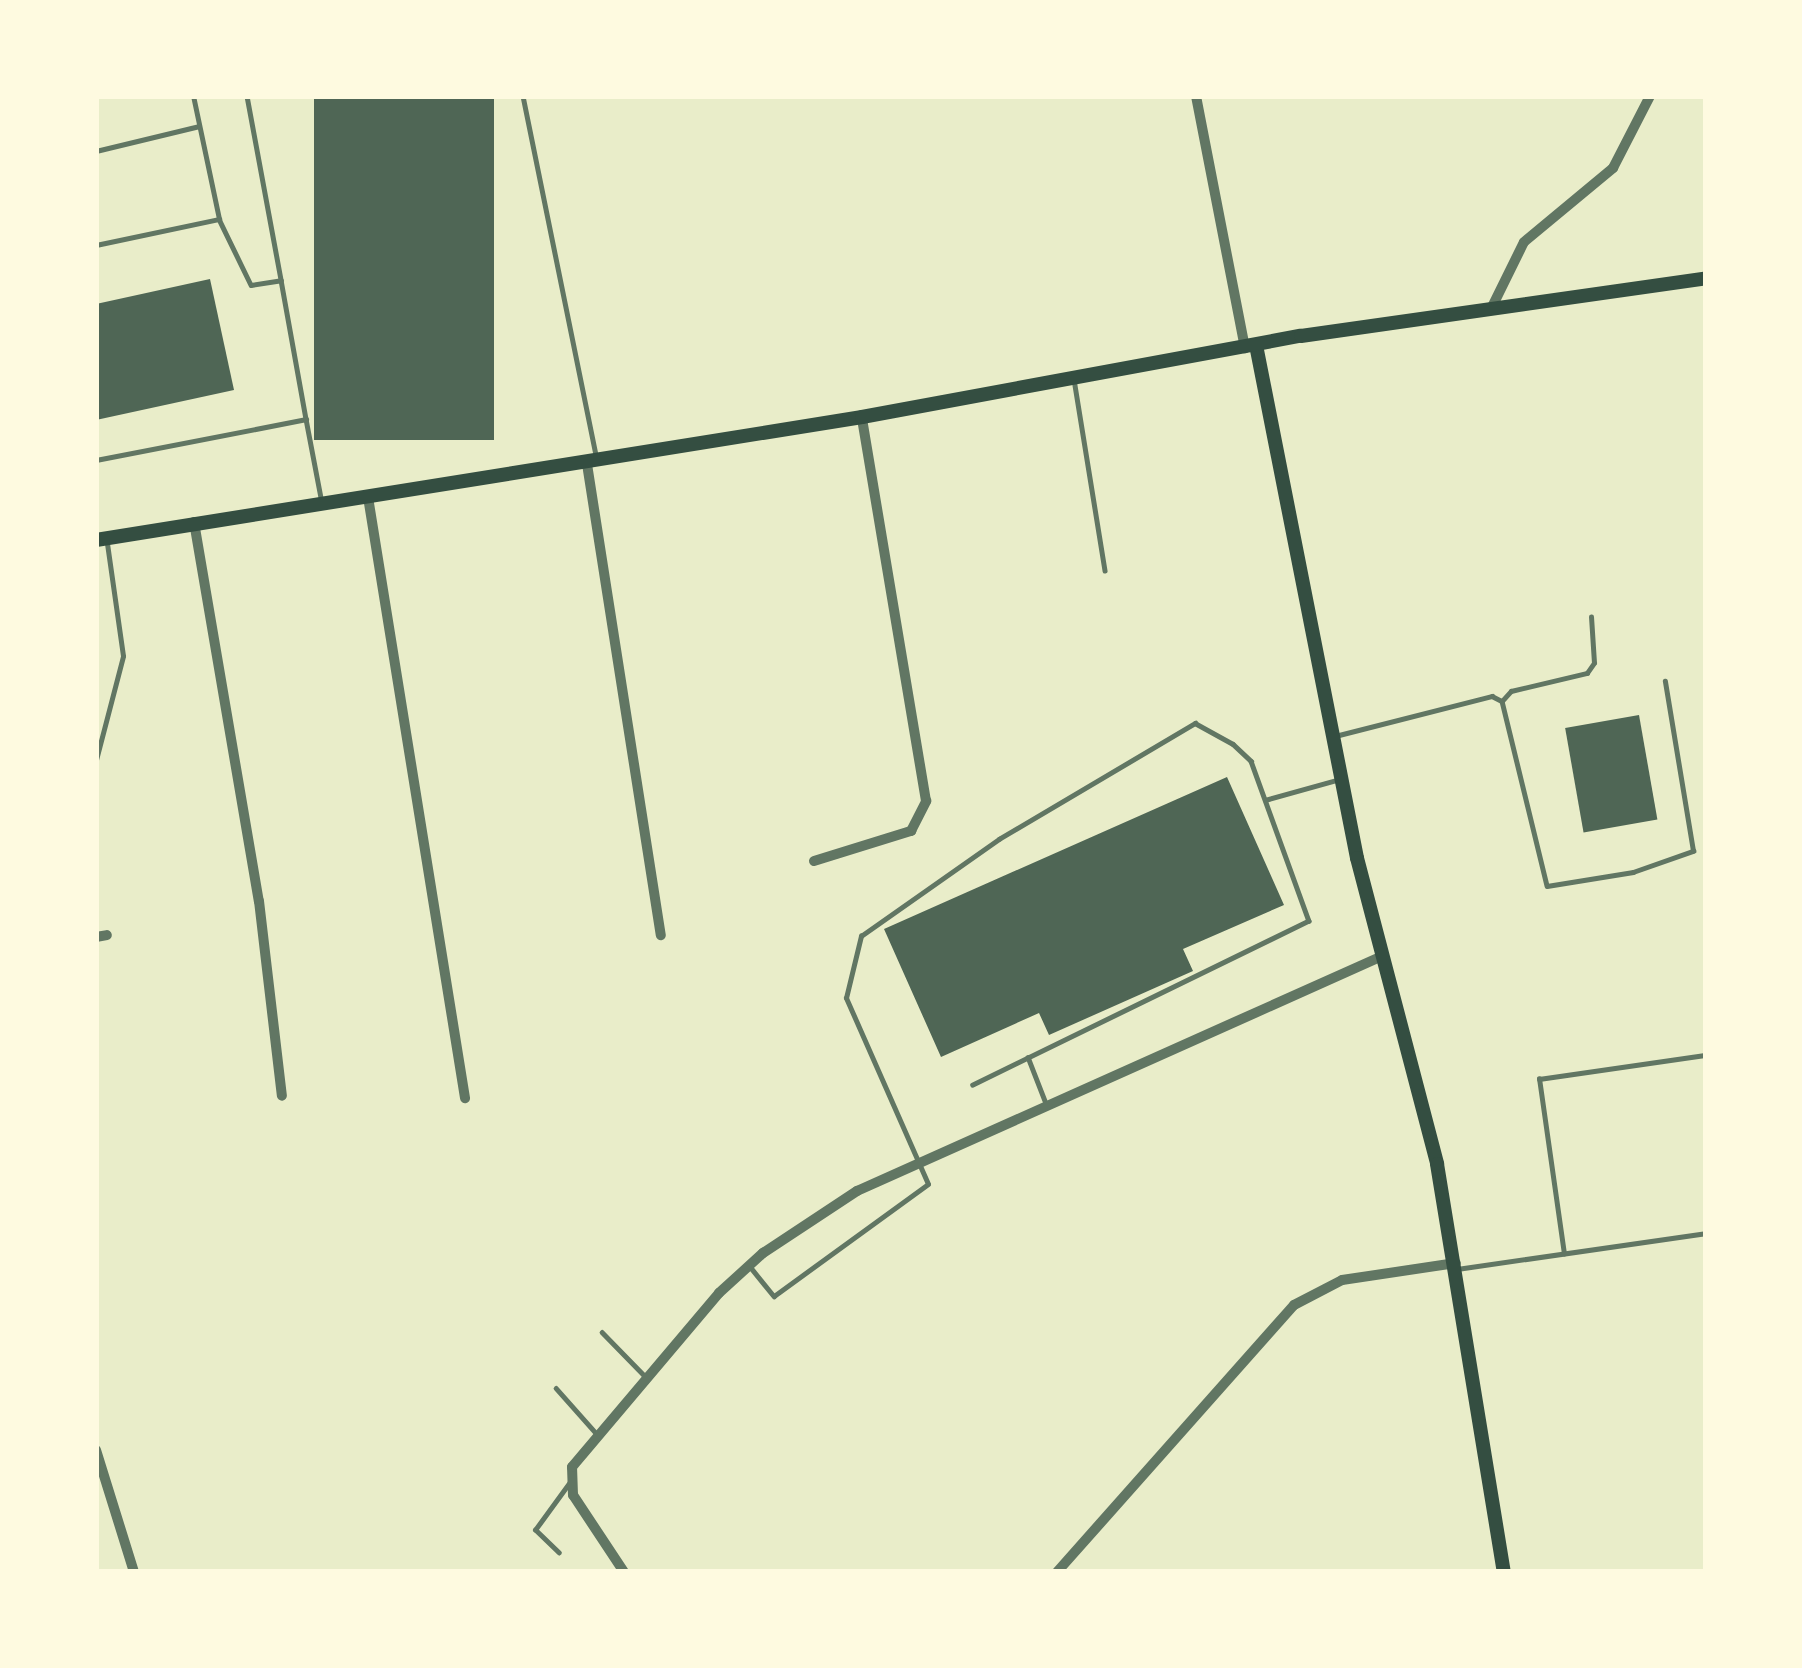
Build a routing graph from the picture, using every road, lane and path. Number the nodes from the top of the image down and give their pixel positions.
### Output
1 (193, 96) edge
2 (248, 96) edge
3 (523, 96) edge
4 (1196, 96) edge
5 (1650, 96) edge
6 (200, 126) junction
7 (96, 151) edge
8 (219, 218) junction
9 (96, 245) edge
10 (1706, 278) edge
11 (281, 280) junction
12 (1492, 307) junction
13 (1251, 347) junction
14 (1074, 379) junction
15 (862, 417) junction
16 (306, 419) junction
17 (96, 460) edge
18 (592, 463) junction
19 (368, 497) junction
20 (322, 503) junction
21 (194, 522) junction
22 (101, 539) edge
23 (1105, 571) dead end
24 (1591, 617) dead end
25 (1665, 681) dead end
26 (1502, 701) junction
27 (1334, 737) junction
28 (96, 760) edge
29 (1342, 778) junction
30 (1265, 800) junction
31 (1693, 851) junction
32 (1706, 854) edge
33 (814, 861) dead end
34 (661, 935) dead end
35 (1380, 958) junction
36 (1706, 1055) edge
37 (1028, 1057) junction
38 (973, 1085) dead end
39 (282, 1096) dead end
40 (465, 1098) dead end
41 (1047, 1106) junction
42 (917, 1166) junction
43 (1706, 1233) edge
44 (1564, 1253) junction
45 (749, 1265) junction
46 (1456, 1266) junction
47 (602, 1332) dead end
48 (645, 1376) junction
49 (556, 1388) dead end
50 (596, 1432) junction
51 (96, 1450) edge
52 (98, 1465) edge
53 (569, 1479) junction
54 (559, 1553) dead end
55 (134, 1572) edge
56 (624, 1572) edge
57 (1057, 1572) edge
58 (1504, 1572) edge

1 - 6 lane
2 - 11 lane
3 - 18 lane
4 - 13 street
5 - 12 street
6 - 7 lane
6 - 8 lane
8 - 9 lane
8 - 11 lane
10 - 12 main road
11 - 16 lane
12 - 13 main road
13 - 14 main road
13 - 27 main road
14 - 15 main road
14 - 23 lane
15 - 18 main road
15 - 33 street
16 - 17 lane
16 - 20 lane
18 - 19 main road
18 - 34 street
19 - 20 main road
19 - 40 street
20 - 21 main road
21 - 22 main road
21 - 39 street
22 - 28 lane
24 - 26 lane
25 - 31 lane
26 - 27 lane
26 - 31 lane
27 - 29 main road
29 - 30 lane
29 - 35 main road
30 - 37 lane
30 - 42 lane
31 - 32 lane
35 - 41 street
35 - 46 main road
36 - 44 lane
37 - 38 lane
37 - 41 lane
41 - 42 street
42 - 45 street
42 - 45 lane
43 - 44 lane
44 - 46 lane
45 - 48 street
46 - 57 street
46 - 58 main road
47 - 48 lane
48 - 50 street
49 - 50 lane
50 - 53 street
51 - 52 street
52 - 55 street
53 - 54 lane
53 - 56 street

